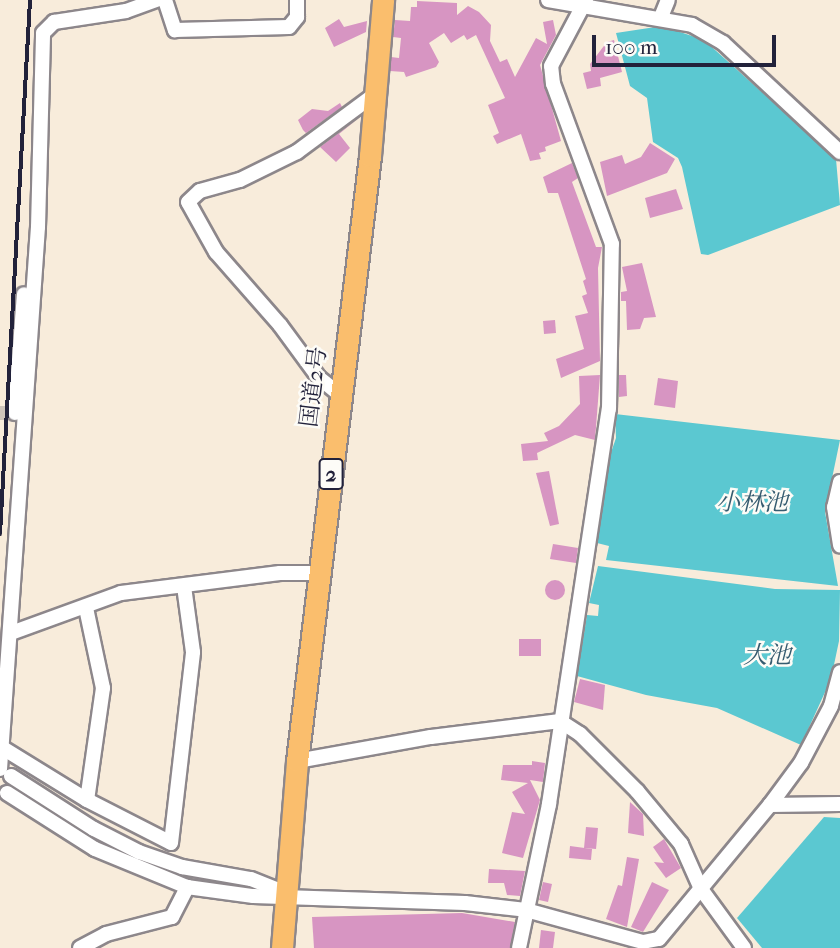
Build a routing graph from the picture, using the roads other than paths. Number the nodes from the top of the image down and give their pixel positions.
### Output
1 (157, 0) edge
2 (165, 0) edge
3 (298, 0) edge
4 (383, 0) edge
5 (548, 0) edge
6 (668, 0) edge
7 (586, 3) edge
8 (661, 17) junction
9 (374, 94) junction
10 (840, 152) edge
11 (38, 227) junction
12 (339, 394) junction
13 (15, 413) dead end
14 (840, 482) edge
15 (840, 546) edge
16 (319, 573) junction
17 (184, 586) junction
18 (86, 608) junction
19 (11, 632) junction
20 (840, 673) edge
21 (560, 721) junction
22 (1, 747) edge
23 (298, 761) junction
24 (6, 772) edge
25 (7, 793) dead end
26 (87, 800) junction
27 (840, 804) edge
28 (770, 805) junction
29 (187, 887) junction
30 (701, 889) junction
31 (288, 894) junction
32 (526, 910) junction
33 (80, 948) edge
34 (282, 948) edge
35 (519, 948) edge
36 (744, 948) edge

1 - 11 street
2 - 3 street
4 - 9 highway, 国道2号 / 2
5 - 7 street
6 - 8 street
7 - 8 street
7 - 21 street
8 - 10 street
9 - 12 highway, 国道2号 / 2
9 - 12 street
11 - 13 street
11 - 19 street
12 - 16 highway, 国道2号 / 2
14 - 15 street
16 - 17 street
16 - 23 highway, 国道2号 / 2
17 - 18 street
17 - 26 street
18 - 19 street
18 - 26 street
19 - 22 street
20 - 28 street
21 - 23 street
21 - 30 street
21 - 32 street
22 - 24 street
22 - 26 street
23 - 31 highway, 国道2号 / 2
24 - 31 street
25 - 29 street
27 - 28 street
28 - 30 street
29 - 31 street
29 - 33 street
30 - 32 street
30 - 36 street
31 - 32 street
31 - 34 highway, 国道2号 / 2
32 - 35 street

